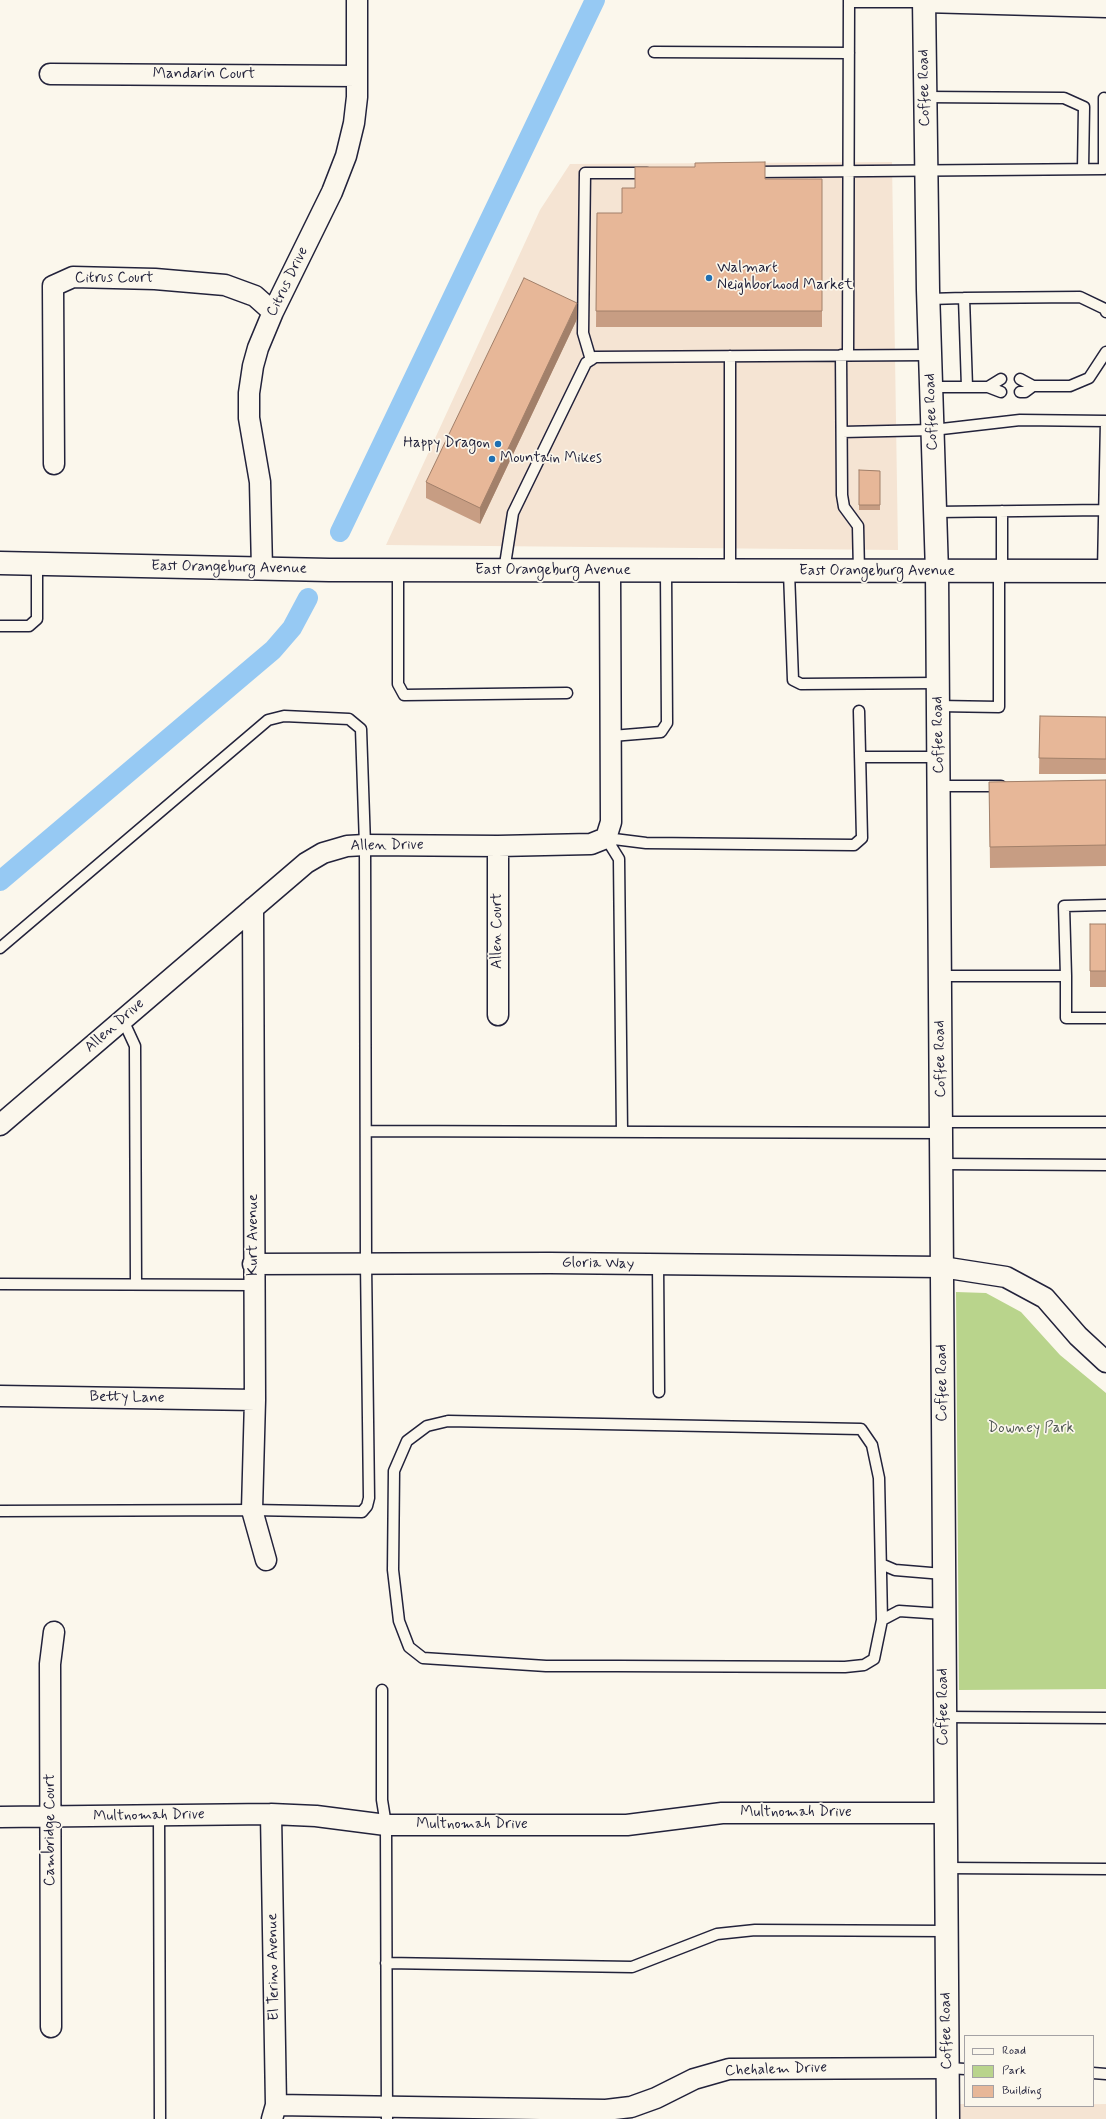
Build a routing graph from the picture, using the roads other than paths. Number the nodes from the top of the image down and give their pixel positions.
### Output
1 (357, 0) edge
2 (849, 1) edge
3 (924, 1) edge
4 (1077, 3) edge
5 (1106, 8) edge
6 (654, 52) dead end
7 (849, 53) junction
8 (50, 74) dead end
9 (357, 76) junction
10 (925, 97) junction
11 (1104, 98) dead end
12 (1083, 169) junction
13 (926, 170) junction
14 (849, 171) junction
15 (740, 172) edge
16 (654, 173) edge
17 (964, 298) junction
18 (929, 299) junction
19 (273, 312) junction
20 (1106, 312) edge
21 (1106, 352) edge
22 (844, 355) junction
23 (930, 355) junction
24 (730, 356) junction
25 (591, 360) junction
26 (1001, 379) dead end
27 (1020, 379) dead end
28 (1034, 386) junction
29 (931, 387) junction
30 (967, 387) junction
31 (988, 387) junction
32 (1001, 392) dead end
33 (1020, 392) dead end
34 (933, 430) junction
35 (842, 432) junction
36 (54, 464) dead end
37 (1104, 510) junction
38 (1002, 511) junction
39 (935, 512) junction
40 (0, 563) edge
41 (36, 563) junction
42 (262, 570) junction
43 (398, 570) junction
44 (504, 571) junction
45 (610, 571) junction
46 (1104, 571) edge
47 (666, 572) junction
48 (730, 572) junction
49 (789, 572) junction
50 (859, 572) junction
51 (937, 572) junction
52 (1000, 572) junction
53 (0, 626) edge
54 (938, 683) junction
55 (567, 694) dead end
56 (938, 706) junction
57 (859, 711) dead end
58 (612, 736) junction
59 (860, 757) junction
60 (939, 757) junction
61 (939, 786) junction
62 (1013, 786) edge
63 (606, 838) junction
64 (366, 845) junction
65 (498, 846) junction
66 (1106, 905) edge
67 (253, 908) junction
68 (0, 948) edge
69 (940, 976) junction
70 (1066, 976) junction
71 (498, 1015) dead end
72 (1106, 1018) edge
73 (123, 1020) junction
74 (1106, 1122) edge
75 (0, 1125) edge
76 (942, 1128) junction
77 (366, 1131) junction
78 (622, 1132) junction
79 (942, 1164) junction
80 (1106, 1165) edge
81 (366, 1262) junction
82 (253, 1264) junction
83 (658, 1264) junction
84 (942, 1267) junction
85 (0, 1284) edge
86 (136, 1284) junction
87 (254, 1285) junction
88 (1106, 1362) edge
89 (659, 1392) dead end
90 (0, 1396) edge
91 (255, 1400) junction
92 (0, 1510) edge
93 (252, 1510) junction
94 (266, 1560) dead end
95 (881, 1564) junction
96 (944, 1574) junction
97 (944, 1614) junction
98 (882, 1620) junction
99 (54, 1632) dead end
100 (382, 1690) dead end
101 (944, 1717) junction
102 (1106, 1718) edge
103 (945, 1813) junction
104 (271, 1814) junction
105 (159, 1815) junction
106 (0, 1817) edge
107 (51, 1818) junction
108 (386, 1825) junction
109 (946, 1868) junction
110 (1106, 1869) edge
111 (946, 1931) junction
112 (386, 1963) junction
113 (52, 2027) dead end
114 (956, 2068) edge
115 (1094, 2073) edge
116 (1106, 2074) edge
117 (274, 2112) edge
118 (387, 2113) edge
119 (632, 2113) edge
120 (160, 2119) edge
121 (948, 2119) edge

1 - 9 street, Citrus Drive
2 - 3 lane
2 - 7 lane
3 - 4 street
3 - 10 main road, Coffee Road
4 - 5 street
6 - 7 lane
7 - 14 lane
8 - 9 street, Mandarin Court
9 - 19 street, Citrus Drive
10 - 12 lane
10 - 13 main road, Coffee Road
11 - 12 lane
12 - 13 lane
13 - 14 lane
13 - 18 main road, Coffee Road
14 - 15 lane
14 - 22 lane
16 - 25 lane
17 - 18 lane
17 - 20 lane
17 - 30 lane
18 - 23 main road, Coffee Road
19 - 36 street, Citrus Court
19 - 42 street, Citrus Drive
21 - 28 lane
22 - 23 lane
22 - 24 lane
22 - 35 lane
23 - 29 main road, Coffee Road
24 - 25 lane
24 - 48 lane
25 - 44 lane
26 - 31 lane
27 - 28 lane
28 - 33 lane
29 - 30 lane
29 - 34 main road, Coffee Road
30 - 31 lane
31 - 32 lane
34 - 35 lane
34 - 37 lane
34 - 39 main road, Coffee Road
35 - 50 lane
37 - 38 lane
37 - 46 lane
38 - 39 lane
38 - 52 lane
39 - 51 main road, Coffee Road
40 - 41 main road, East Orangeburg Avenue
41 - 42 main road, East Orangeburg Avenue
41 - 53 lane
42 - 43 main road, East Orangeburg Avenue
43 - 44 main road, East Orangeburg Avenue
43 - 55 lane
44 - 45 main road, East Orangeburg Avenue
45 - 47 main road, East Orangeburg Avenue
45 - 58 street
46 - 52 main road, East Orangeburg Avenue
47 - 48 main road, East Orangeburg Avenue
47 - 58 lane
48 - 49 main road, East Orangeburg Avenue
49 - 50 main road, East Orangeburg Avenue
49 - 54 lane
50 - 51 main road, East Orangeburg Avenue
51 - 52 main road, East Orangeburg Avenue
51 - 54 main road, Coffee Road
52 - 56 lane
54 - 56 main road, Coffee Road
56 - 60 main road, Coffee Road
57 - 59 lane
58 - 63 street
59 - 60 lane
59 - 63 lane
60 - 61 main road, Coffee Road
61 - 62 lane
61 - 69 main road, Coffee Road
63 - 65 street, Allen Drive
63 - 78 lane
64 - 65 street, Allen Drive
64 - 67 street, Allen Drive
64 - 68 lane
64 - 77 lane
65 - 71 street, Allen Court
66 - 70 lane
67 - 73 street, Allen Drive
67 - 82 street, Kurt Avenue
69 - 70 lane
69 - 76 main road, Coffee Road
70 - 72 lane
73 - 75 street, Allen Drive
73 - 86 lane
74 - 76 lane
76 - 78 lane
76 - 79 main road, Coffee Road
77 - 78 lane
77 - 81 lane
79 - 80 lane
79 - 84 main road, Coffee Road
81 - 82 street, Gloria Way
81 - 83 street, Gloria Way
81 - 93 lane
82 - 87 street, Kurt Avenue
83 - 84 street, Gloria Way
83 - 89 lane
84 - 88 street, Gloria Way
84 - 96 main road, Coffee Road
85 - 86 lane
86 - 87 lane
87 - 91 street, Kurt Avenue
90 - 91 street, Betty Lane
91 - 93 street, Kurt Avenue
92 - 93 lane
93 - 94 street, Kurt Avenue
95 - 96 lane
95 - 98 lane
95 - 98 lane
96 - 97 main road, Coffee Road
97 - 98 lane
97 - 101 main road, Coffee Road
99 - 107 street, Cambridge Court
100 - 108 lane
101 - 102 lane
101 - 103 main road, Coffee Road
103 - 108 street, Multnomah Drive
103 - 109 main road, Coffee Road
104 - 105 street, Multnomah Drive
104 - 108 street, Multnomah Drive
104 - 117 street, El Terino Avenue
105 - 107 street, Multnomah Drive
105 - 120 lane
106 - 107 street, Multnomah Drive
107 - 113 street, Cambridge Court
108 - 112 lane
109 - 110 lane
109 - 111 main road, Coffee Road
111 - 112 lane
111 - 114 main road, Coffee Road
112 - 118 lane
114 - 119 street, Chehalem Drive
114 - 121 main road, Coffee Road
115 - 116 lane
117 - 118 street, Chehalem Drive
118 - 119 street, Chehalem Drive

